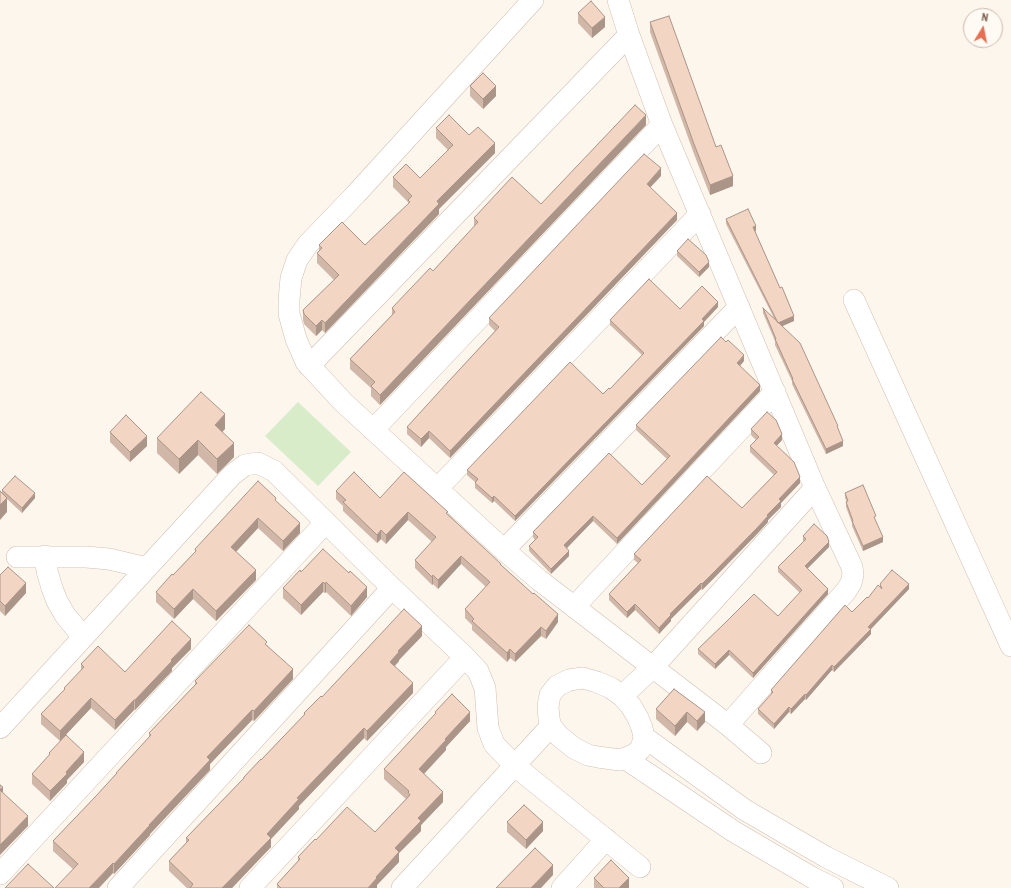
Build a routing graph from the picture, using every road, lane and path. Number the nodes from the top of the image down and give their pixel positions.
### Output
1 (533, 0) edge
2 (618, 0) edge
3 (629, 35) junction
4 (662, 125) junction
5 (700, 214) junction
6 (854, 300) dead end
7 (739, 307) junction
8 (309, 366) junction
9 (775, 392) junction
10 (373, 430) junction
11 (815, 488) junction
12 (437, 489) junction
13 (326, 522) junction
14 (504, 550) junction
15 (17, 556) dead end
16 (45, 556) junction
17 (148, 568) junction
18 (392, 588) junction
19 (574, 608) junction
20 (83, 637) junction
21 (1011, 646) edge
22 (465, 656) junction
23 (653, 667) junction
24 (622, 696) junction
25 (728, 725) junction
26 (551, 726) junction
27 (0, 728) edge
28 (644, 737) junction
29 (760, 754) dead end
30 (626, 759) junction
31 (515, 766) junction
32 (775, 827) junction
33 (606, 839) junction
34 (763, 848) junction
35 (640, 867) dead end
36 (0, 874) edge
37 (118, 888) edge
38 (250, 888) edge
39 (402, 888) edge
40 (562, 888) edge
41 (833, 888) edge
42 (888, 888) edge

1 - 8 street
2 - 3 street
3 - 4 street
3 - 8 street
4 - 5 street
4 - 10 street
5 - 7 street
5 - 12 street
6 - 21 street
7 - 9 street
7 - 14 street
8 - 10 street
9 - 11 street
9 - 19 street
10 - 12 street
11 - 23 street
11 - 25 street
12 - 14 street
13 - 17 street
13 - 18 street
13 - 36 street
14 - 19 street
15 - 16 street
16 - 17 street
16 - 20 street
17 - 20 street
18 - 22 street
18 - 37 street
19 - 23 street
20 - 27 street
22 - 31 street
22 - 38 street
23 - 24 street
23 - 25 street
24 - 26 street
24 - 28 street
25 - 29 street
26 - 30 street
26 - 31 street
28 - 30 street
28 - 32 street
30 - 34 street
31 - 33 street
31 - 39 street
32 - 34 street
32 - 42 street
33 - 35 street
33 - 40 street
34 - 41 street

